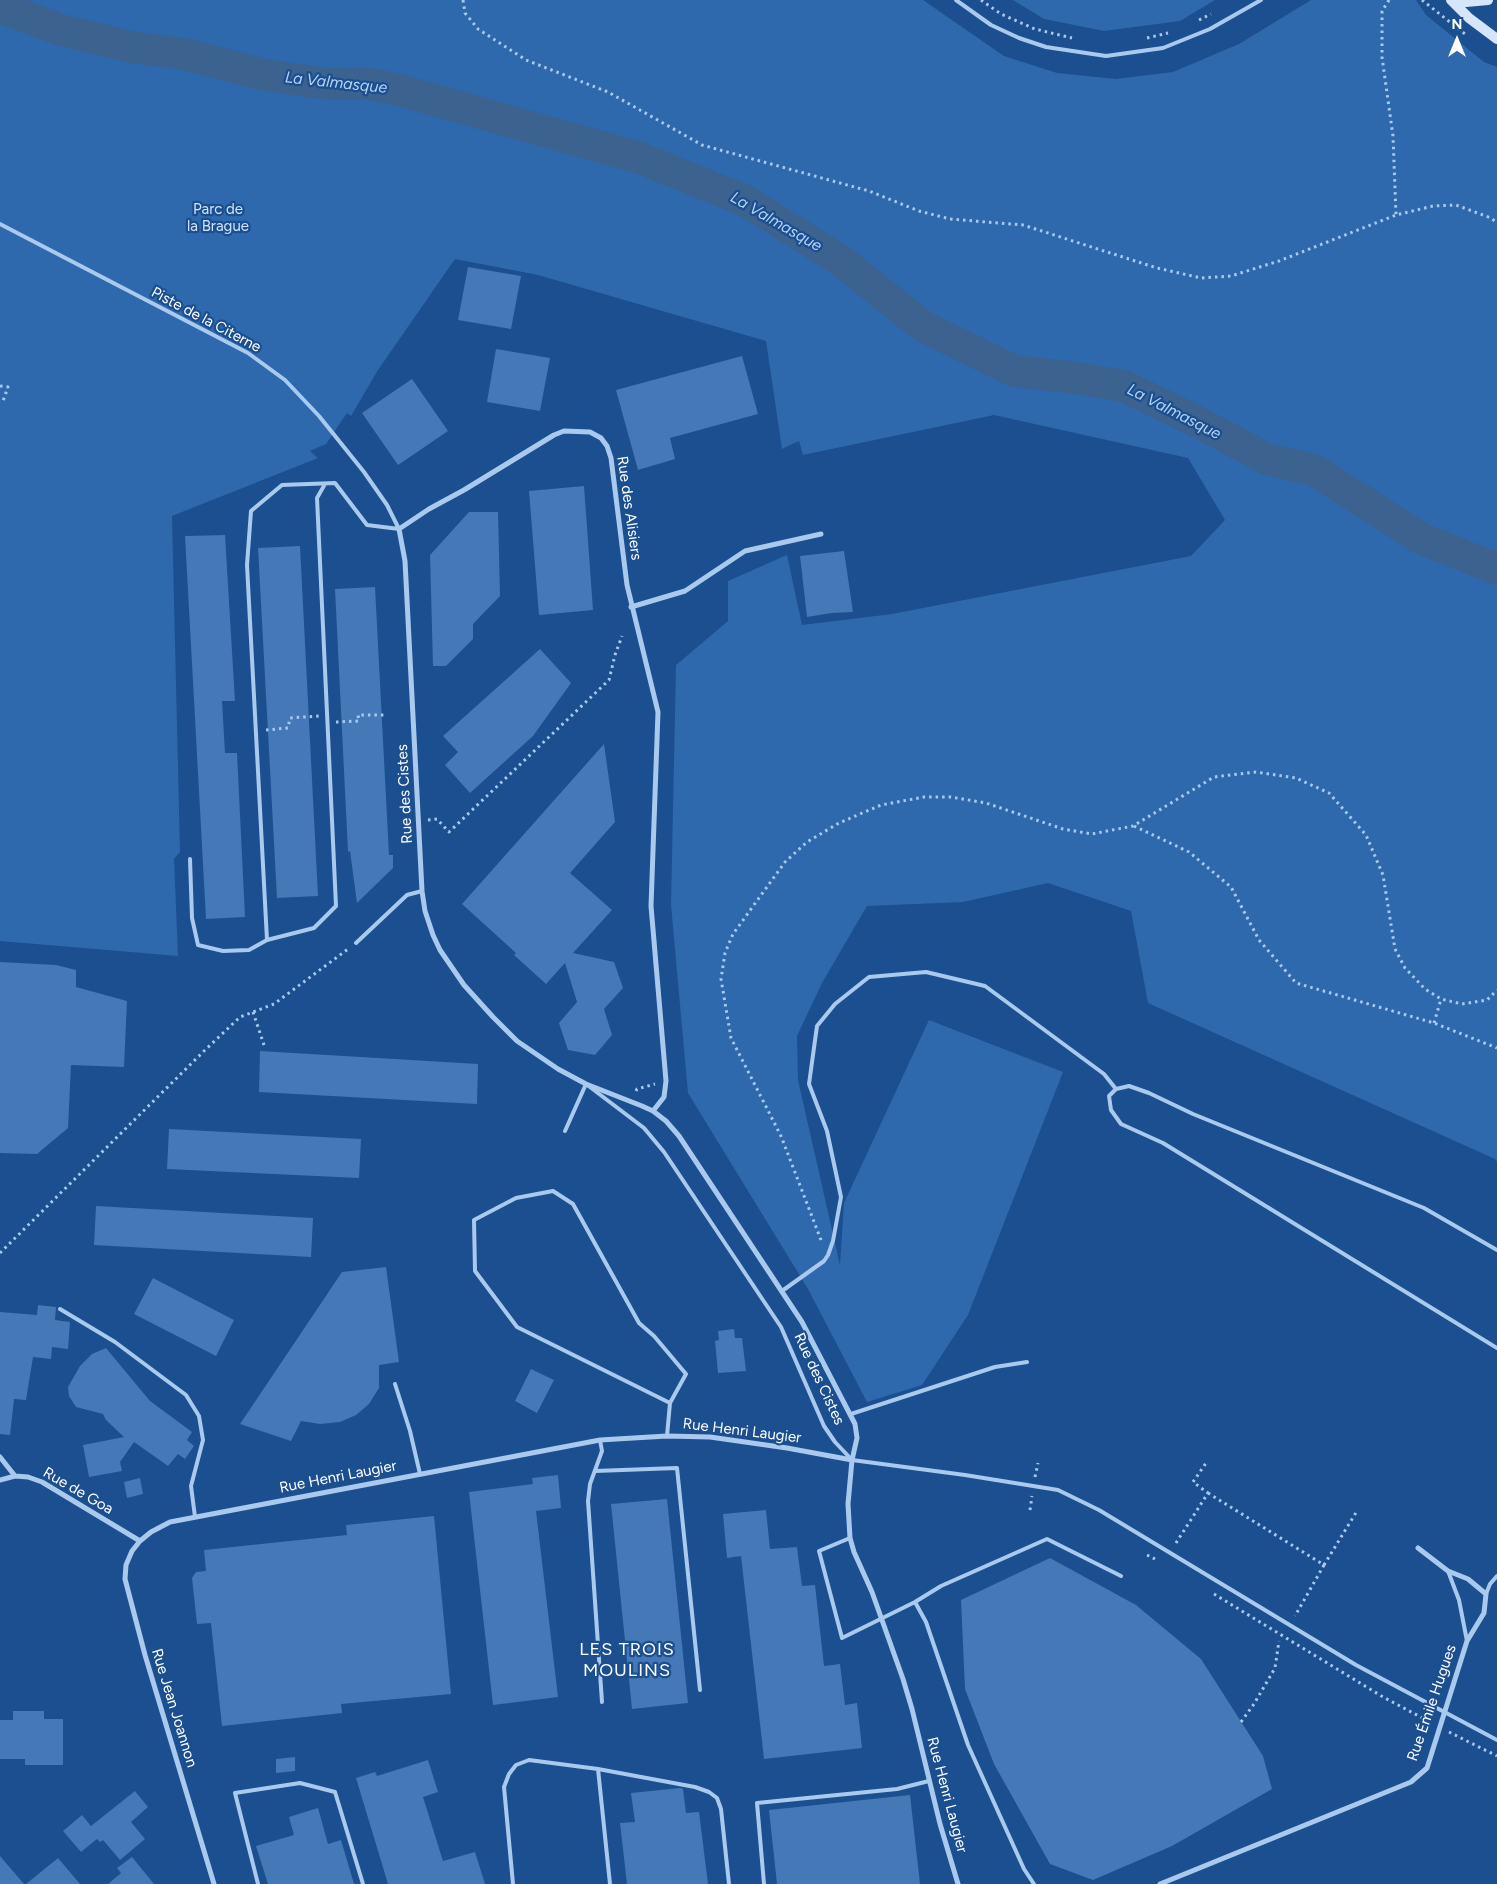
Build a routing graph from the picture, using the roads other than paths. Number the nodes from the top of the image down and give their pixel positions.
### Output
1 (956, 0) edge
2 (1261, 0) edge
3 (1453, 0) edge
4 (1488, 0) edge
5 (1497, 39) edge
6 (0, 224) edge
7 (325, 484) junction
8 (399, 529) junction
9 (820, 534) dead end
10 (631, 606) junction
11 (190, 859) dead end
12 (422, 891) junction
13 (267, 940) junction
14 (356, 943) road end
15 (586, 1084) junction
16 (1116, 1089) junction
17 (654, 1111) junction
18 (565, 1131) dead end
19 (1497, 1250) edge
20 (782, 1291) junction
21 (60, 1309) dead end
22 (1497, 1348) edge
23 (1027, 1362) dead end
24 (395, 1384) dead end
25 (670, 1403) junction
26 (851, 1414) junction
27 (667, 1436) junction
28 (600, 1440) junction
29 (0, 1457) edge
30 (852, 1460) junction
31 (594, 1471) junction
32 (420, 1474) junction
33 (15, 1476) junction
34 (0, 1480) edge
35 (194, 1517) junction
36 (850, 1538) junction
37 (140, 1541) junction
38 (1418, 1548) dead end
39 (1448, 1571) junction
40 (1121, 1576) dead end
41 (1497, 1576) edge
42 (1486, 1594) junction
43 (915, 1602) junction
44 (881, 1618) junction
45 (1466, 1641) junction
46 (700, 1690) dead end
47 (602, 1702) dead end
48 (1444, 1713) junction
49 (1497, 1740) edge
50 (598, 1769) junction
51 (929, 1781) junction
52 (214, 1884) edge
53 (258, 1884) edge
54 (362, 1884) edge
55 (512, 1884) edge
56 (610, 1884) edge
57 (729, 1884) edge
58 (764, 1884) edge
59 (958, 1884) edge
60 (1034, 1884) edge
61 (1160, 1884) edge

1 - 2 lane
3 - 4 main road
3 - 5 main road
6 - 8 lane, Piste de la Citerne
7 - 8 lane
7 - 13 lane
7 - 13 lane
8 - 10 street, Rue des Alisiers
8 - 12 street, Rue des Cistes
9 - 10 street
10 - 17 street, Rue des Alisiers
11 - 13 lane
12 - 14 lane
12 - 15 street, Rue des Cistes
15 - 17 street, Rue des Cistes
15 - 18 lane
15 - 30 lane, Rue des Cistes
16 - 19 lane
16 - 20 lane
16 - 22 lane
17 - 20 street, Rue des Cistes
20 - 26 street, Rue des Cistes
21 - 35 lane
23 - 26 lane
24 - 32 lane
25 - 25 lane
25 - 27 lane
26 - 30 street, Rue des Cistes
27 - 28 street, Rue Henri Laugier
27 - 30 street, Rue Henri Laugier
28 - 31 lane
28 - 32 street, Rue Henri Laugier
29 - 33 street
30 - 36 street, Rue Henri Laugier
30 - 48 lane
31 - 46 lane
31 - 47 lane
32 - 35 street, Rue Henri Laugier
33 - 34 street, Rue de Goa
33 - 37 street, Rue de Goa
35 - 37 street, Rue Henri Laugier
36 - 44 street, Rue Henri Laugier
36 - 44 lane
37 - 52 street, Rue Jean Joannon
38 - 39 street
39 - 42 street
39 - 45 lane
40 - 43 lane
41 - 42 lane
42 - 45 street, Rue Émile Hugues
43 - 44 lane
43 - 60 lane
44 - 51 street, Rue Henri Laugier
45 - 48 street, Rue Émile Hugues
48 - 49 lane
48 - 61 street, Rue Émile Hugues
50 - 55 lane
50 - 56 lane
50 - 57 lane
51 - 58 lane
51 - 59 street, Rue Henri Laugier
53 - 54 lane

